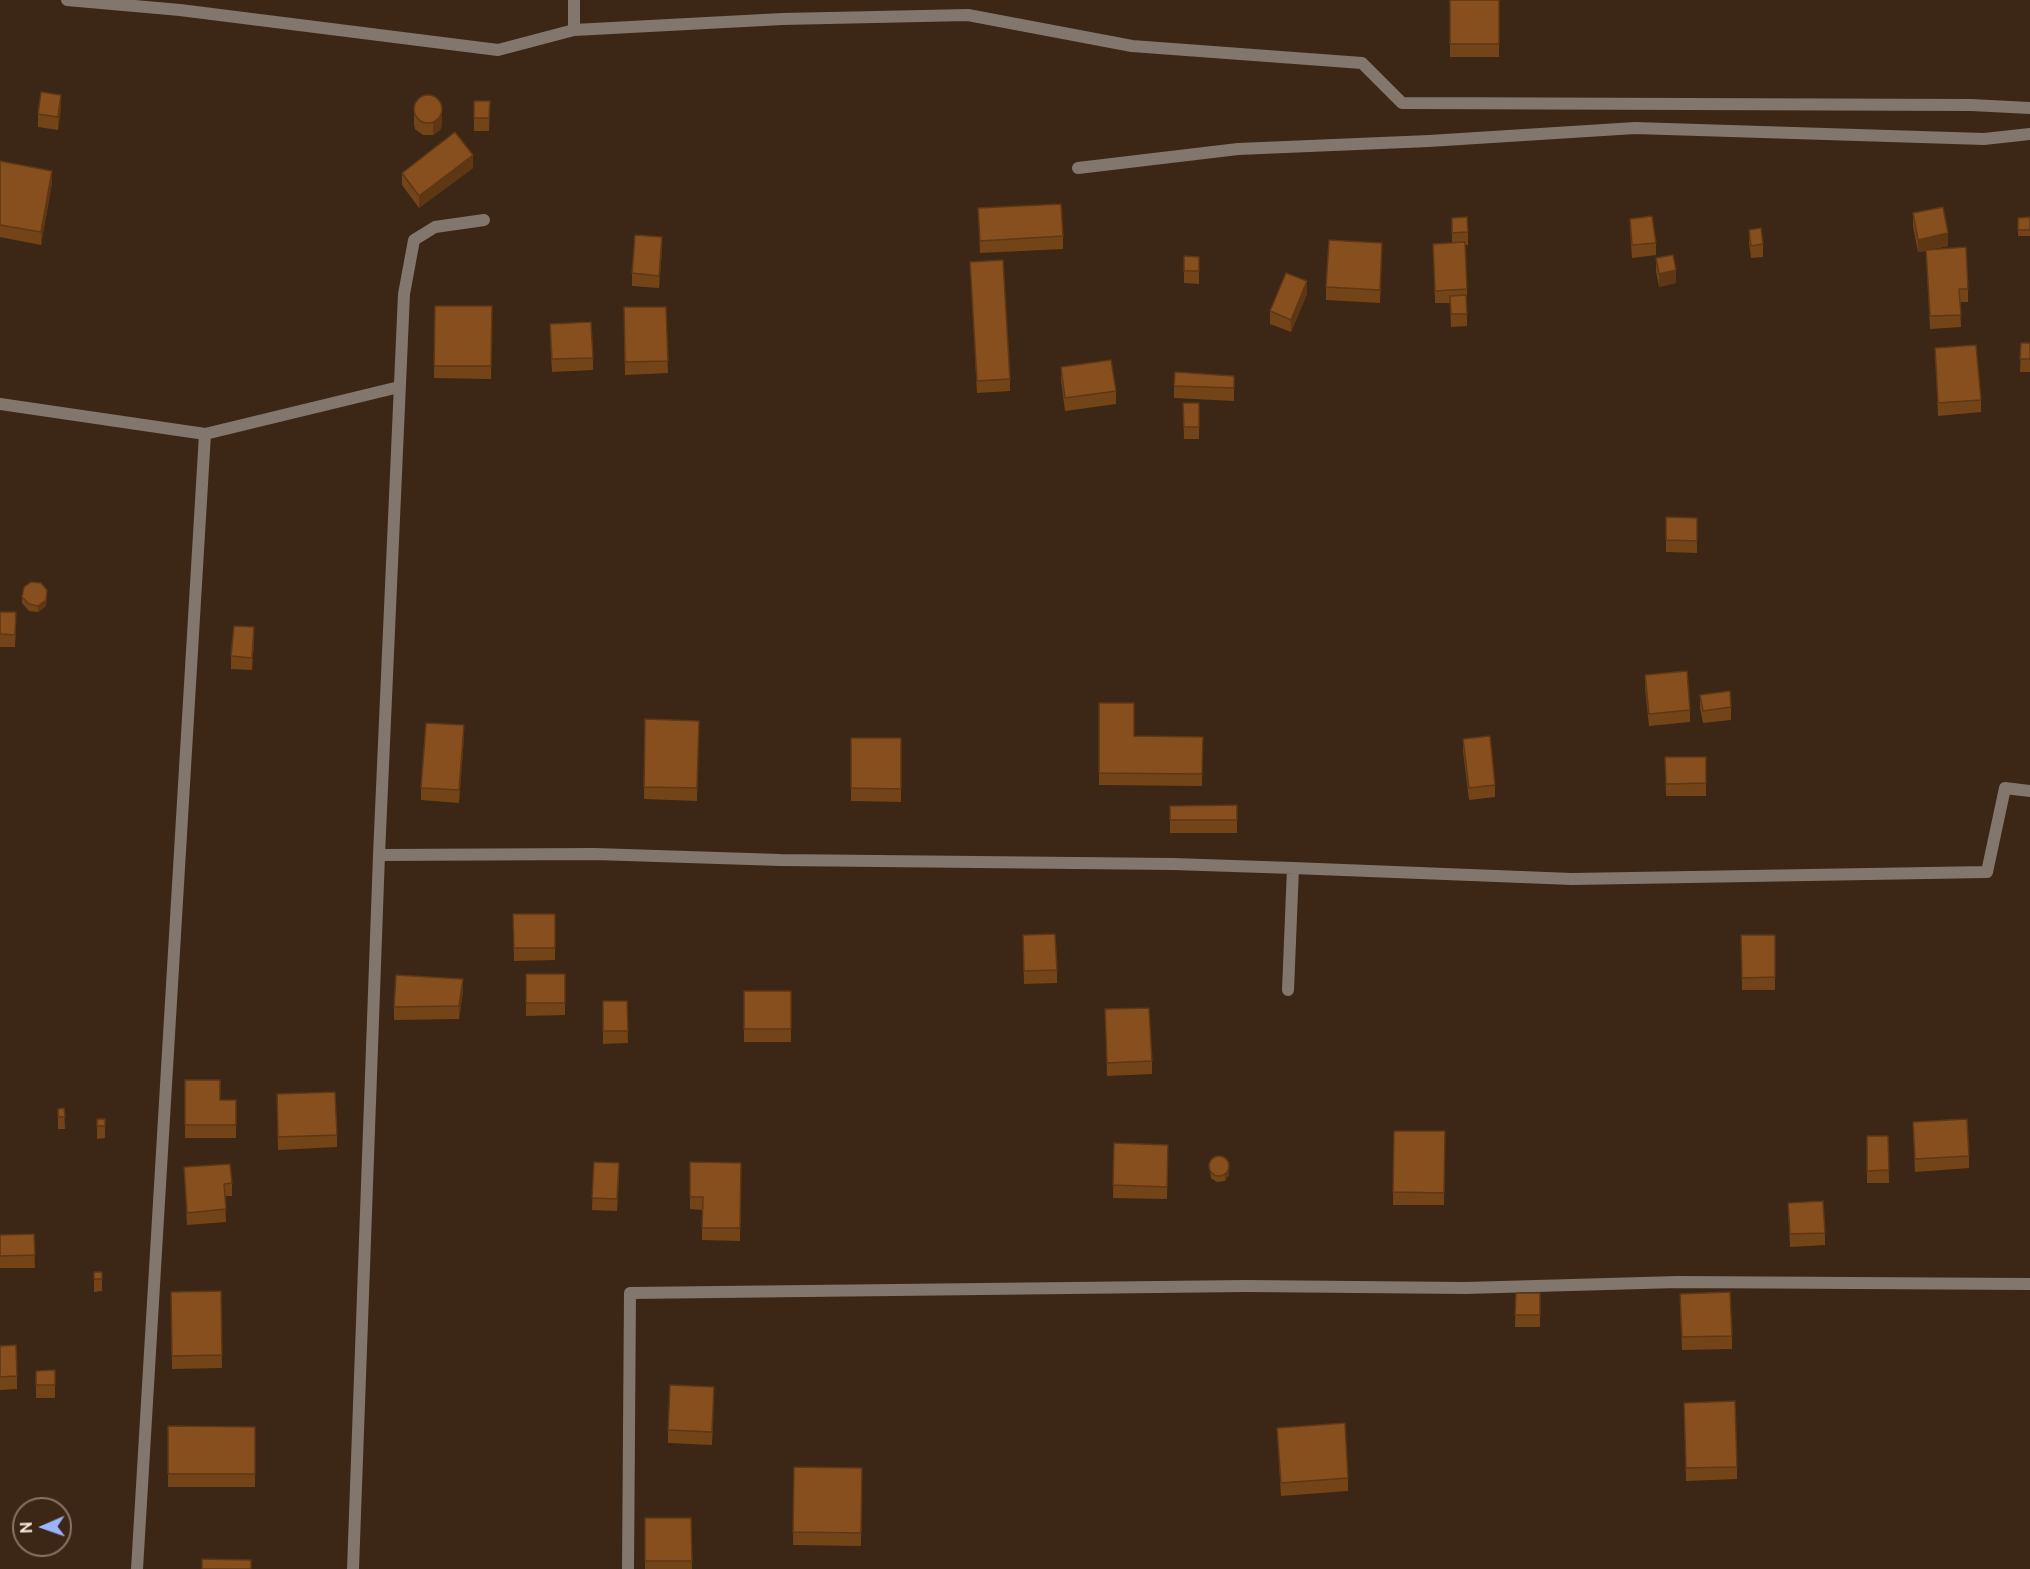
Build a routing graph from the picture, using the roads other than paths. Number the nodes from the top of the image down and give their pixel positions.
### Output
1 (67, 0) edge
2 (574, 0) edge
3 (574, 30) junction
4 (2030, 108) edge
5 (2030, 134) edge
6 (1078, 168) dead end
7 (484, 220) dead end
8 (399, 387) junction
9 (0, 404) edge
10 (205, 434) junction
11 (2030, 791) edge
12 (379, 855) junction
13 (1293, 868) junction
14 (1288, 990) dead end
15 (2030, 1284) edge
16 (137, 1569) edge
17 (353, 1569) edge
18 (628, 1569) edge

1 - 3 street
2 - 3 street
3 - 4 street
5 - 6 street
7 - 8 street
8 - 10 street
8 - 12 street
9 - 10 street
10 - 16 street
11 - 13 street
12 - 13 street
12 - 17 street
13 - 14 street
15 - 18 street

